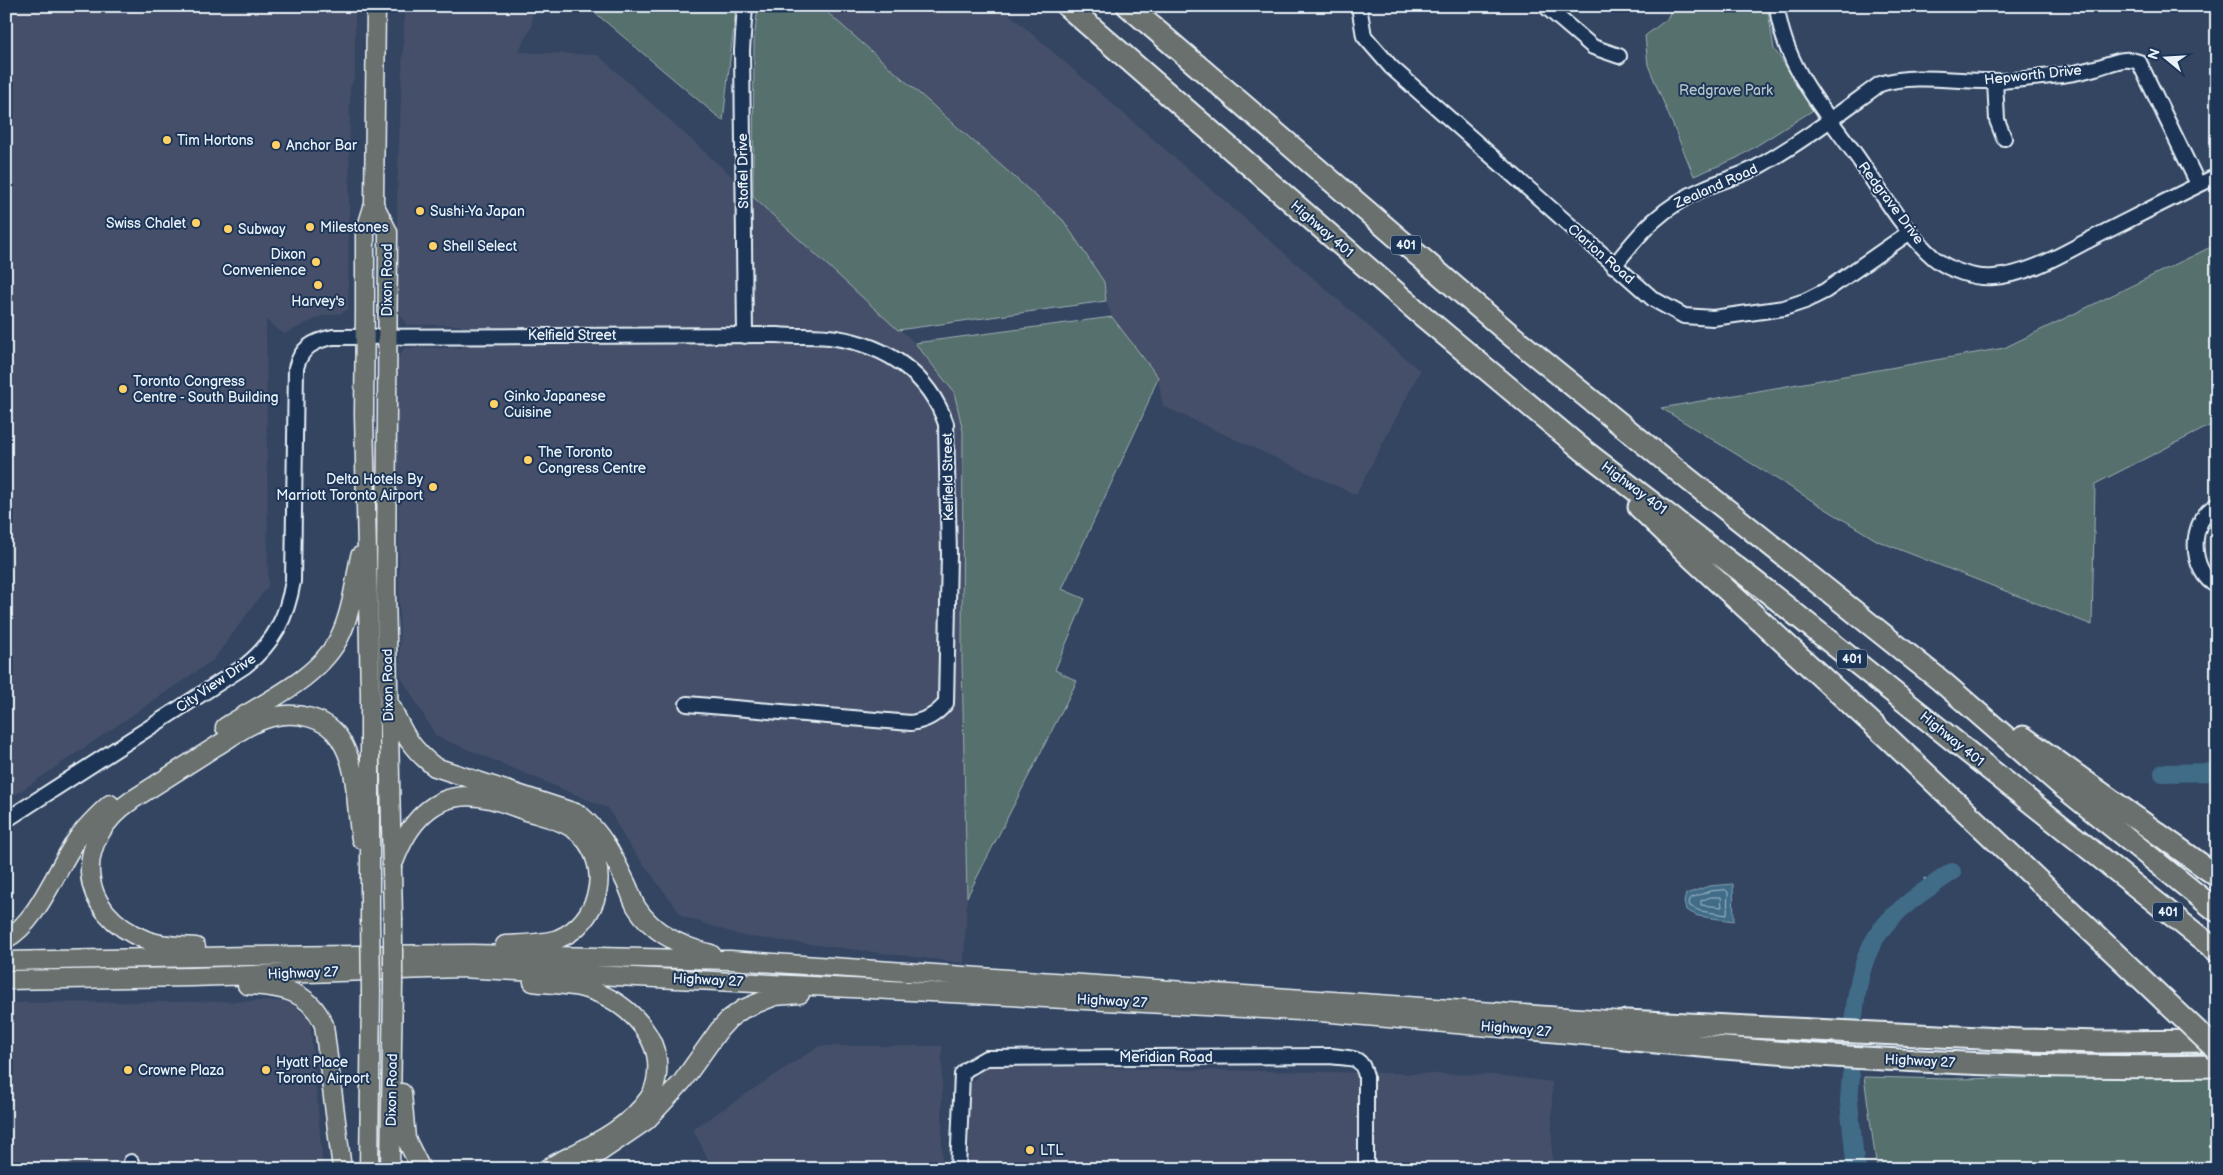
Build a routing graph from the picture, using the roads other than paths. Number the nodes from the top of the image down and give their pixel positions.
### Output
1 (376, 6) edge
2 (745, 6) edge
3 (1067, 6) edge
4 (1128, 6) edge
5 (1359, 6) edge
6 (1545, 6) edge
7 (1777, 6) edge
8 (1619, 56) dead end
9 (1995, 81) junction
10 (1830, 119) junction
11 (2004, 138) dead end
12 (2217, 176) edge
13 (2198, 184) junction
14 (374, 204) junction
15 (1910, 232) junction
16 (1614, 266) junction
17 (364, 335) junction
18 (387, 335) junction
19 (745, 336) junction
20 (1583, 450) junction
21 (2217, 505) edge
22 (367, 521) junction
23 (2217, 586) edge
24 (386, 590) junction
25 (368, 591) junction
26 (1940, 680) junction
27 (388, 699) junction
28 (686, 704) dead end
29 (6, 820) edge
30 (392, 870) junction
31 (2217, 876) edge
32 (370, 887) junction
33 (2217, 911) edge
34 (6, 939) edge
35 (2217, 951) edge
36 (471, 954) junction
37 (248, 956) junction
38 (730, 960) junction
39 (6, 961) edge
40 (460, 968) junction
41 (192, 977) junction
42 (6, 980) edge
43 (842, 987) junction
44 (393, 1026) junction
45 (1625, 1030) junction
46 (2217, 1040) edge
47 (2217, 1050) edge
48 (2217, 1066) edge
49 (342, 1169) edge
50 (369, 1169) edge
51 (390, 1169) edge
52 (421, 1169) edge
53 (546, 1169) edge
54 (575, 1169) edge
55 (958, 1169) edge
56 (1366, 1169) edge

1 - 14 main road, Dixon Road
2 - 19 street, Stoffel Drive
3 - 20 highway, Highway 401 / 401
4 - 26 highway, 401
5 - 16 street, Clarion Road
6 - 8 street
7 - 10 street, Redgrave Drive
9 - 10 street, Hepworth Drive
9 - 11 street
9 - 13 street, Hepworth Drive
10 - 15 street, Redgrave Drive
10 - 16 street, Zealand Road
12 - 13 street, Redgrave Drive
13 - 15 street, Redgrave Drive
14 - 17 main road, Dixon Road
14 - 18 main road, Dixon Road
15 - 16 street, Clarion Road
17 - 18 street, Kelfield Street
17 - 22 main road, Dixon Road
17 - 29 street, City View Drive
18 - 19 street, Kelfield Street
18 - 24 main road, Dixon Road
19 - 28 street, Kelfield Street
20 - 35 highway, Highway 401 / 401
20 - 47 highway, bridge
21 - 23 street
22 - 25 main road, Dixon Road
22 - 34 main road
24 - 25 main road
24 - 27 main road, Dixon Road
25 - 32 main road, Dixon Road
26 - 31 highway
26 - 33 highway, 401
27 - 30 main road, Dixon Road
27 - 38 main road
30 - 36 main road
30 - 44 main road, Dixon Road, bridge
32 - 37 main road
32 - 50 main road, Dixon Road, bridge
36 - 37 main road, Highway 27
36 - 38 main road, Highway 27
37 - 39 main road, Highway 27
38 - 45 main road, Highway 27
40 - 41 main road, Highway 27
40 - 43 main road, Highway 27
40 - 53 main road
41 - 42 main road, Highway 27
41 - 49 main road
43 - 45 main road, Highway 27
43 - 54 main road
44 - 51 main road, Dixon Road
44 - 52 main road
45 - 46 highway, Highway 27
45 - 48 highway, Highway 27
55 - 56 street, Meridian Road

